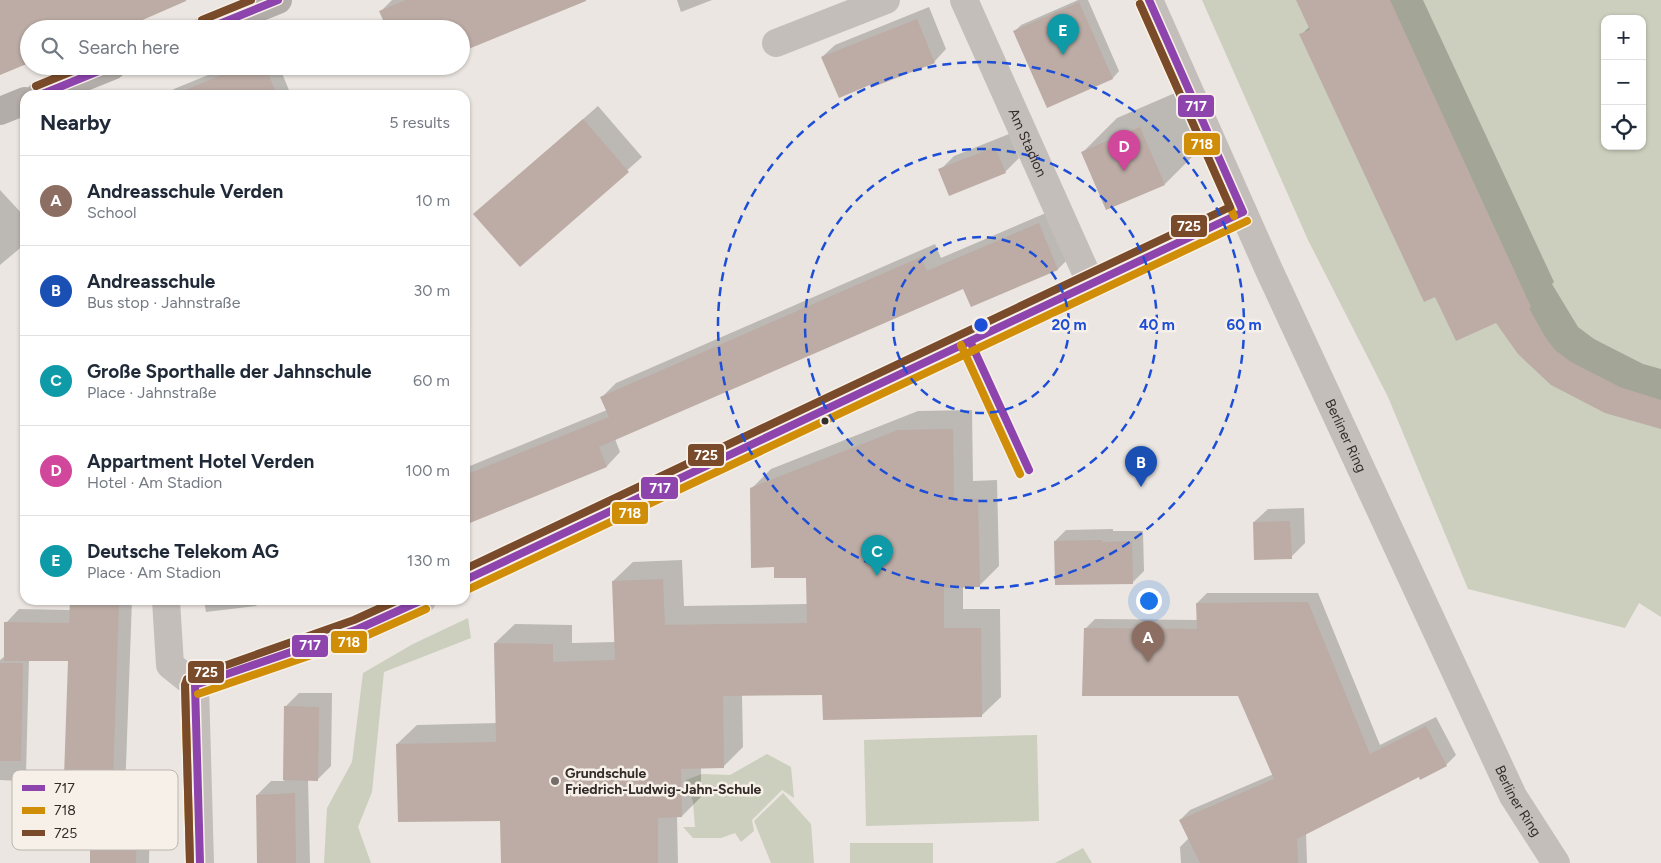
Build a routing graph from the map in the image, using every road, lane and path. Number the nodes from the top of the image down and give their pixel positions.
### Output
1 (278, 0) edge
2 (886, 0) edge
3 (964, 0) edge
4 (1149, 0) edge
5 (243, 6) edge
6 (220, 20) edge
7 (776, 43) dead end
8 (90, 75) edge
9 (52, 90) edge
10 (20, 103) edge
11 (0, 111) edge
12 (1243, 212) junction
13 (1091, 284) junction
14 (470, 578) edge
15 (166, 605) edge
16 (411, 605) edge
17 (195, 685) junction
18 (200, 863) edge
19 (1556, 863) edge

1 - 5 main road
2 - 7 street
3 - 13 street, Am Stadion
4 - 12 street, Berliner Ring
5 - 6 main road
8 - 9 main road
10 - 11 main road
12 - 13 street
12 - 19 street, Berliner Ring
13 - 14 street
15 - 17 street
16 - 17 street
17 - 18 street

